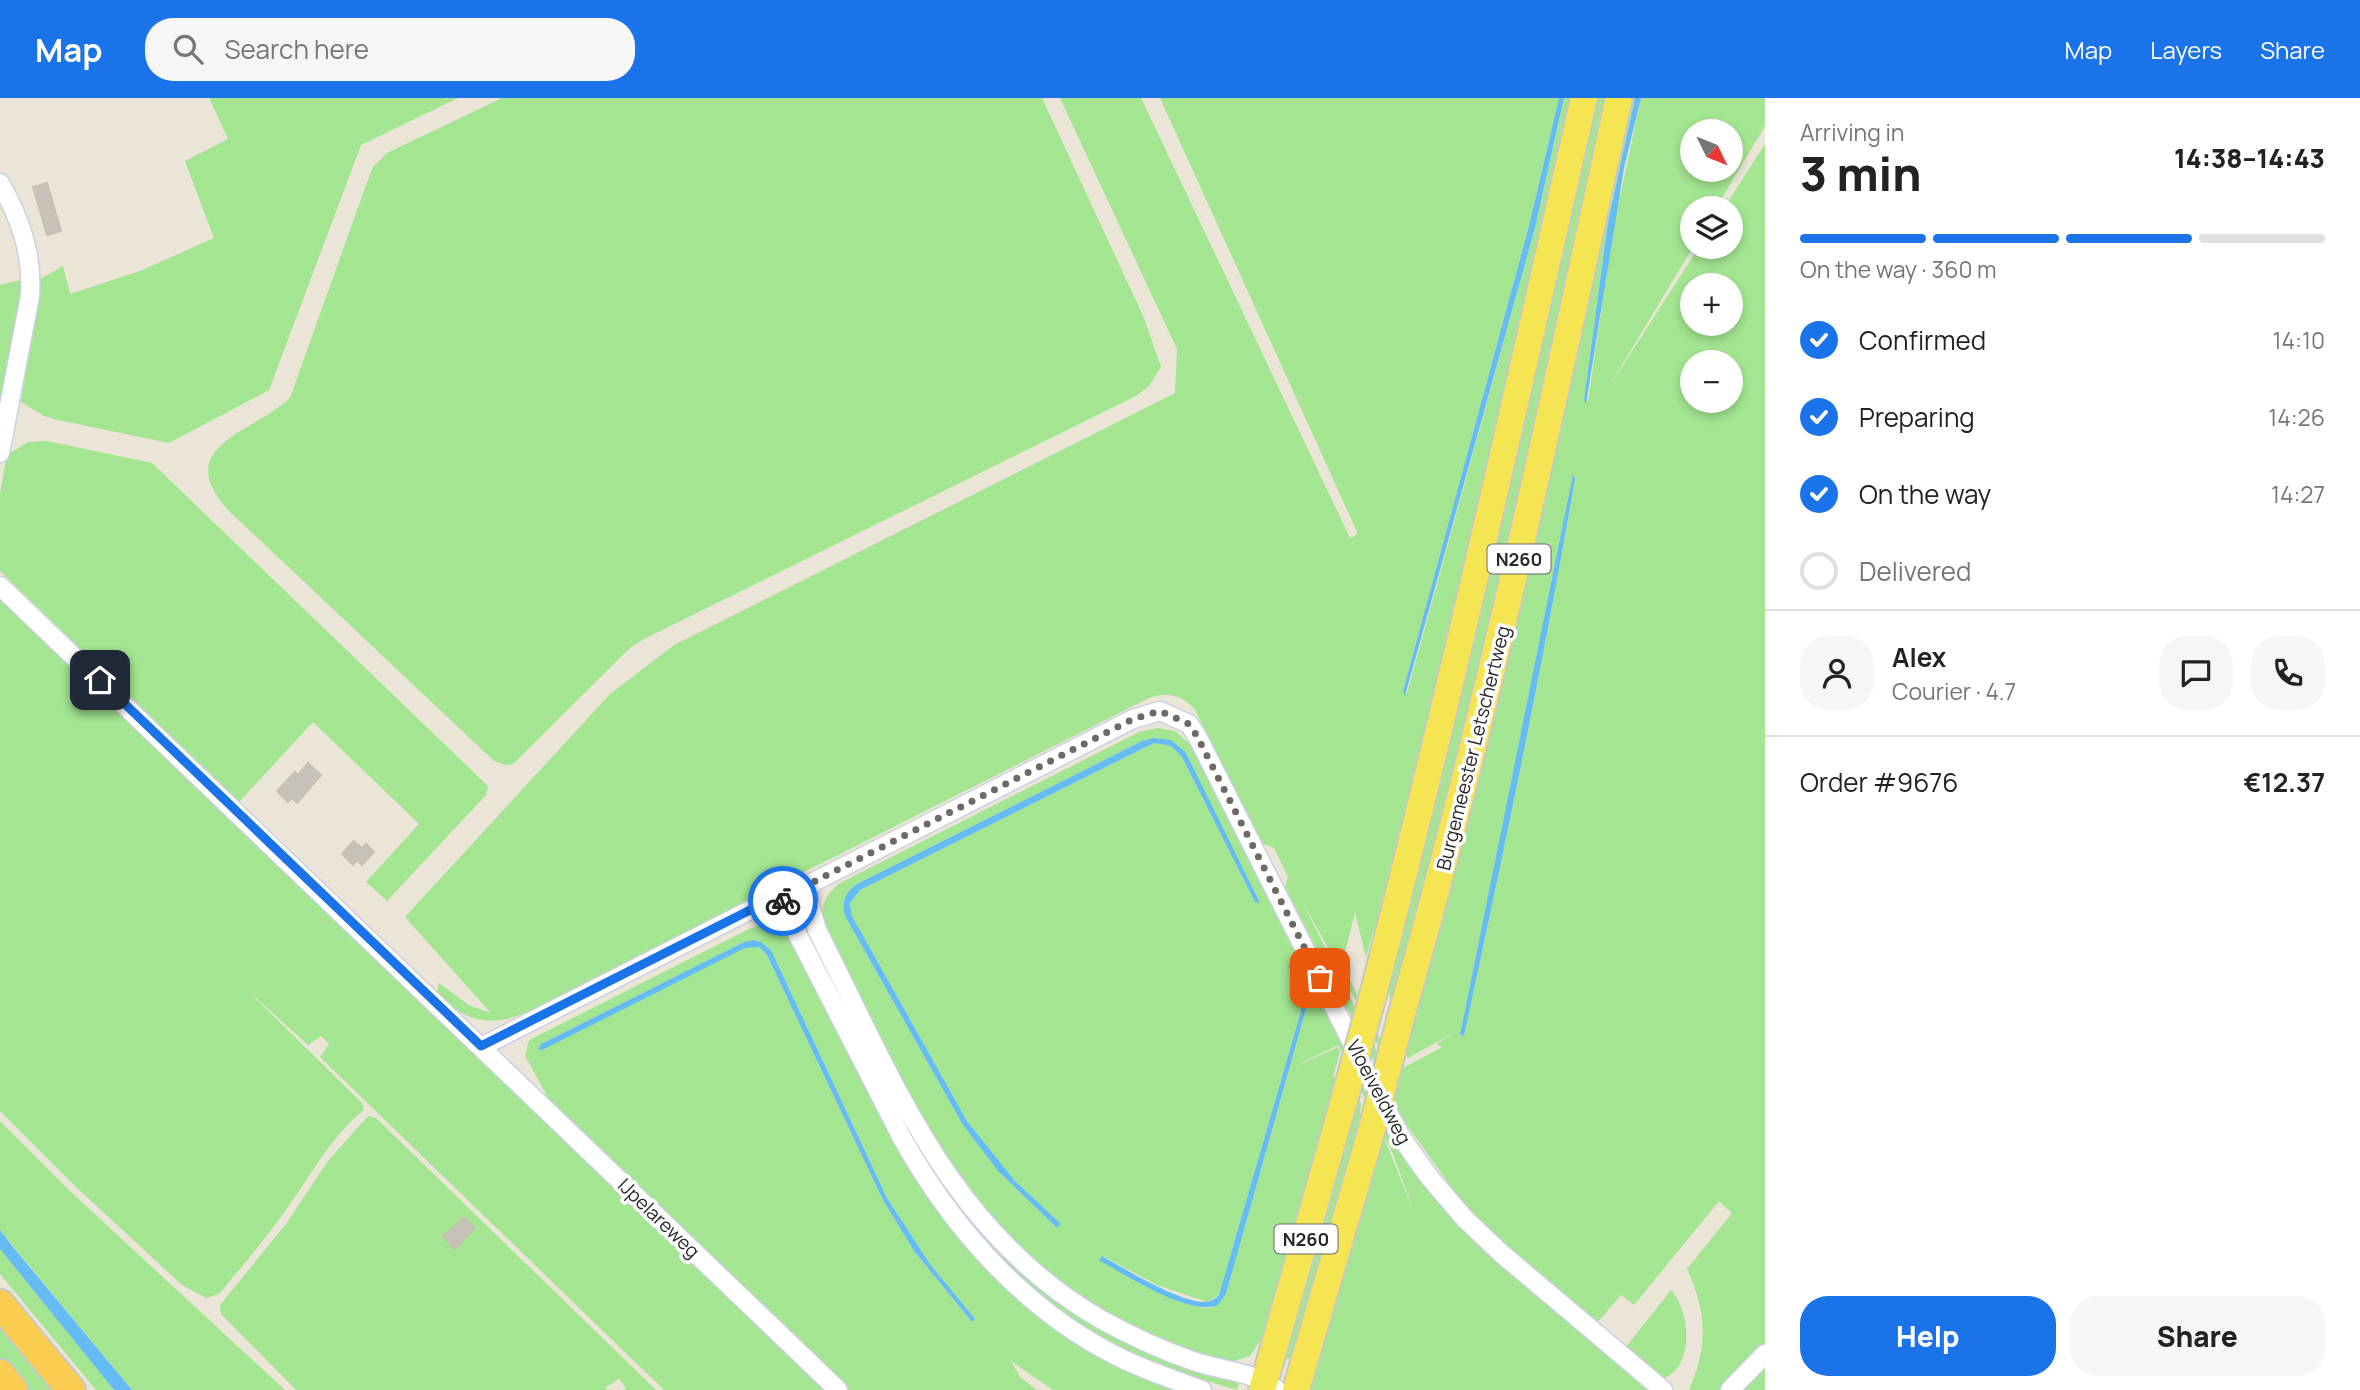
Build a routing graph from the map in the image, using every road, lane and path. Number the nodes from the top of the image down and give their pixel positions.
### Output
1 (1584, 98) edge
2 (1619, 98) edge
3 (0, 183) edge
4 (0, 453) edge
5 (0, 586) edge
6 (812, 883) junction
7 (786, 901) junction
8 (481, 1046) junction
9 (0, 1304) edge
10 (1765, 1354) edge
11 (0, 1374) edge
12 (1268, 1387) edge
13 (13, 1390) edge
14 (72, 1390) edge
15 (838, 1390) edge
16 (1202, 1390) edge
17 (1296, 1390) edge
18 (1662, 1390) edge
19 (1730, 1390) edge

1 - 12 main road, Burgemeester Letschertweg / N260, bridge
2 - 17 main road, Burgemeester Letschertweg / N260, bridge
3 - 4 street
5 - 8 street, IJpelareweg
6 - 7 street, Vloeiveldweg
6 - 12 street
6 - 18 street, Vloeiveldweg
7 - 8 street
7 - 16 street
8 - 15 street, IJpelareweg
9 - 14 highway
10 - 19 street
11 - 13 highway

